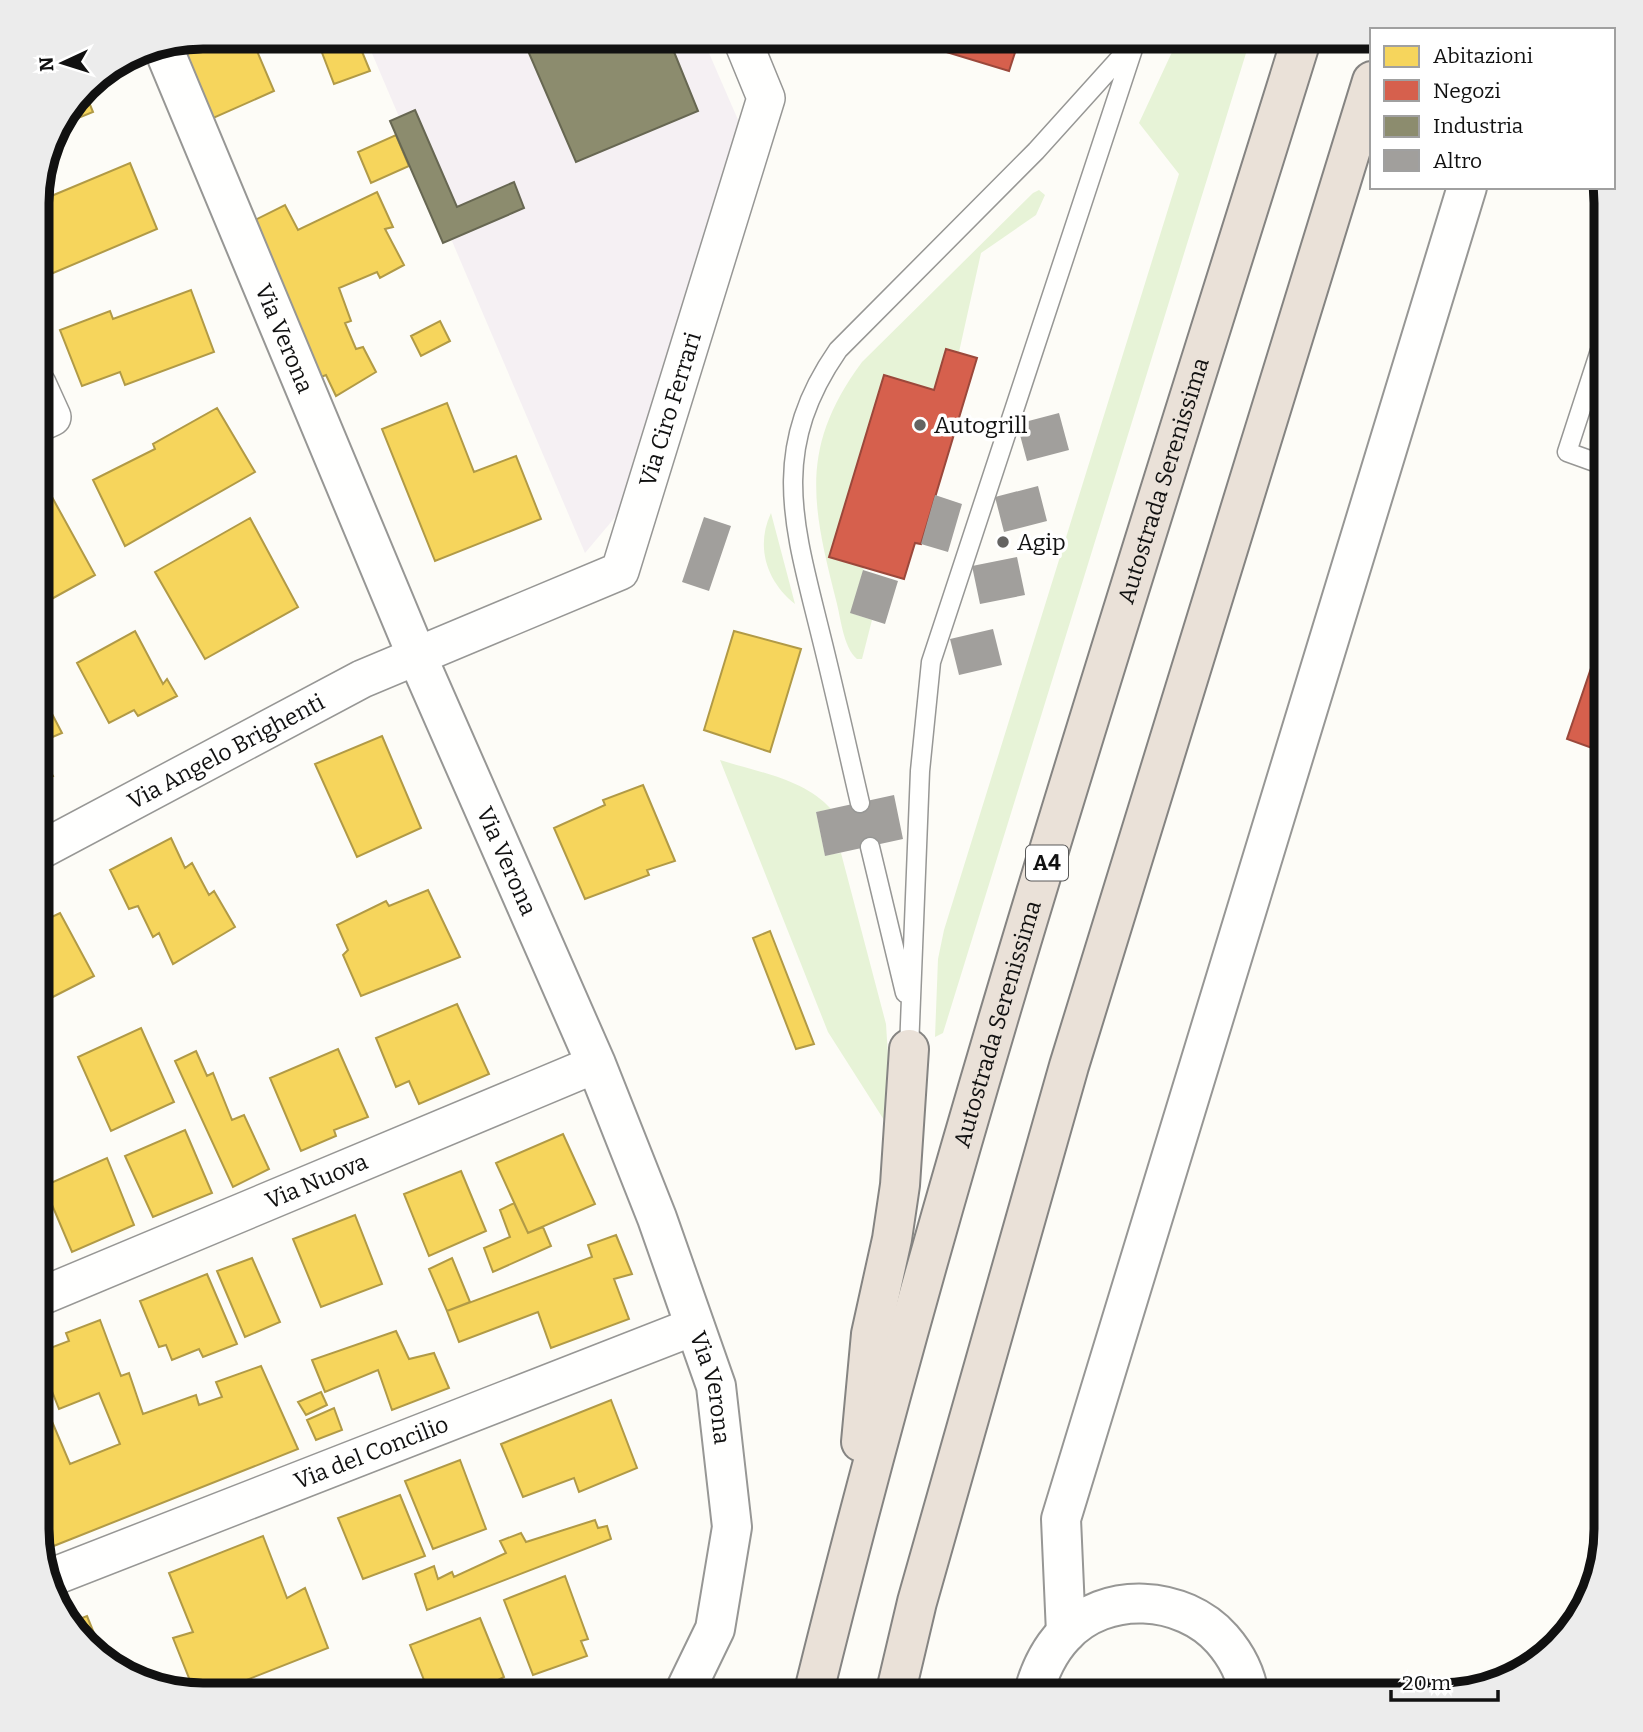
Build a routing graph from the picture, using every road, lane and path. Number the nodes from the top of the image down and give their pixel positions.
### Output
1 (746, 49) edge
2 (1127, 49) edge
3 (1132, 49) edge
4 (1297, 49) edge
5 (166, 54) edge
6 (1370, 88) edge
7 (1466, 189) edge
8 (1594, 369) edge
9 (1594, 462) edge
10 (416, 654) junction
11 (860, 803) dead end
12 (49, 846) edge
13 (870, 847) dead end
14 (909, 1032) junction
15 (596, 1064) junction
16 (49, 1293) edge
17 (695, 1326) junction
18 (852, 1537) junction
19 (56, 1575) edge
20 (1066, 1633) junction
21 (689, 1683) edge
22 (816, 1683) edge
23 (898, 1683) edge
24 (1037, 1683) edge
25 (1248, 1683) edge

1 - 10 street, Via Ciro Ferrari
2 - 11 lane
3 - 14 lane
4 - 18 highway, Autostrada Serenissima / A4
5 - 10 street, Via Verona
6 - 23 highway
7 - 20 street
8 - 9 lane
10 - 12 street, Via Angelo Brighenti
10 - 15 street, Via Verona
13 - 14 lane
14 - 18 highway
15 - 16 street, Via Nuova
15 - 17 street, Via Verona
17 - 19 street, Via del Concilio
17 - 21 street, Via Verona
18 - 22 highway, Autostrada Serenissima / A4
20 - 24 street
20 - 25 street

